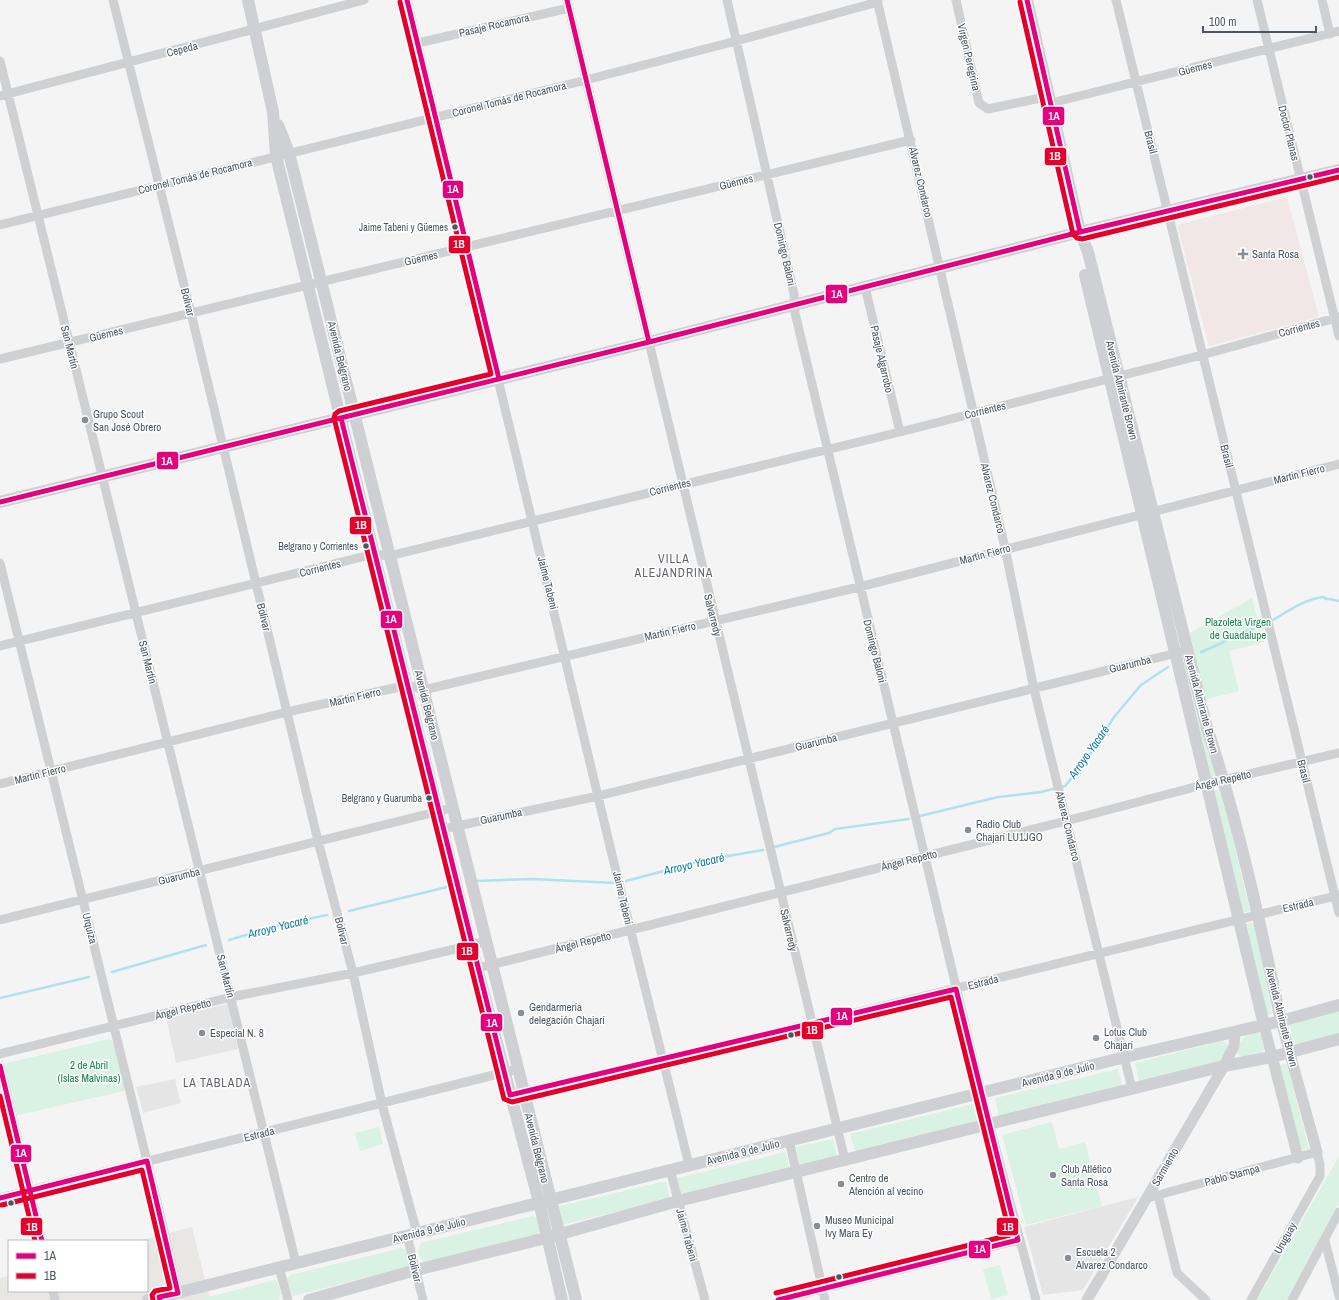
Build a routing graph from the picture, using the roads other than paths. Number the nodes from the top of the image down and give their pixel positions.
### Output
1 (113, 0) edge
2 (248, 0) edge
3 (364, 0) edge
4 (407, 0) edge
5 (727, 0) edge
6 (956, 0) edge
7 (1027, 0) edge
8 (1116, 0) edge
9 (1257, 0) edge
10 (1322, 0) edge
11 (878, 1) edge
12 (568, 4) edge
13 (254, 30) junction
14 (1334, 32) edge
15 (736, 41) junction
16 (418, 43) junction
17 (1269, 50) junction
18 (0, 61) edge
19 (129, 63) junction
20 (586, 80) junction
21 (1136, 82) junction
22 (4, 95) edge
23 (1050, 99) junction
24 (988, 110) joint
25 (273, 112) junction
26 (436, 117) junction
27 (911, 140) junction
28 (289, 153) junction
29 (276, 156) junction
30 (1339, 170) edge
31 (767, 175) junction
32 (1301, 180) junction
33 (158, 185) junction
34 (618, 211) junction
35 (1168, 212) junction
36 (39, 214) junction
37 (0, 225) edge
38 (1080, 232) junction
39 (467, 247) junction
40 (940, 268) junction
41 (321, 282) junction
42 (308, 286) junction
43 (865, 287) junction
44 (794, 304) junction
45 (191, 313) junction
46 (1337, 318) edge
47 (1339, 336) edge
48 (69, 342) junction
49 (649, 342) junction
50 (1202, 355) junction
51 (0, 359) edge
52 (1114, 376) junction
53 (499, 379) junction
54 (972, 413) junction
55 (354, 414) junction
56 (341, 418) junction
57 (900, 432) junction
58 (223, 447) junction
59 (827, 449) junction
60 (1339, 464) edge
61 (102, 477) junction
62 (682, 484) junction
63 (1236, 490) junction
64 (0, 502) edge
65 (1148, 512) junction
66 (533, 522) junction
67 (1005, 548) junction
68 (374, 554) junction
69 (390, 556) junction
70 (0, 563) edge
71 (256, 583) junction
72 (859, 587) junction
73 (136, 613) junction
74 (714, 621) junction
75 (19, 642) junction
76 (0, 646) edge
77 (1188, 650) junction
78 (1176, 653) junction
79 (565, 656) junction
80 (408, 685) junction
81 (1034, 688) junction
82 (423, 690) junction
83 (287, 712) junction
84 (892, 724) junction
85 (168, 742) junction
86 (1339, 753) edge
87 (748, 759) junction
88 (1302, 762) junction
89 (51, 771) junction
90 (1224, 780) junction
91 (0, 784) edge
92 (1206, 784) junction
93 (598, 796) junction
94 (452, 808) junction
95 (438, 812) junction
96 (1066, 821) junction
97 (456, 826) junction
98 (443, 829) junction
99 (318, 841) junction
100 (924, 856) junction
101 (200, 871) junction
102 (780, 892) junction
103 (1337, 895) edge
104 (83, 899) junction
105 (1339, 913) edge
106 (1258, 914) junction
107 (1239, 919) junction
108 (0, 920) edge
109 (630, 930) junction
110 (485, 942) junction
111 (471, 944) junction
112 (1099, 953) junction
113 (492, 964) junction
114 (478, 968) junction
115 (352, 973) junction
116 (956, 989) junction
117 (231, 997) junction
118 (1339, 1005) edge
119 (1281, 1021) junction
120 (811, 1024) junction
121 (1264, 1025) junction
122 (114, 1026) junction
123 (1235, 1032) junction
124 (1339, 1039) edge
125 (1291, 1052) junction
126 (0, 1054) edge
127 (1272, 1057) junction
128 (1124, 1058) junction
129 (662, 1060) junction
130 (0, 1066) edge
131 (1224, 1066) junction
132 (518, 1069) junction
133 (505, 1073) junction
134 (1132, 1089) junction
135 (523, 1093) junction
136 (981, 1093) junction
137 (510, 1095) junction
138 (382, 1104) junction
139 (989, 1124) junction
140 (837, 1129) junction
141 (264, 1132) junction
142 (789, 1140) junction
143 (1317, 1152) junction
144 (1298, 1158) junction
145 (845, 1160) junction
146 (147, 1161) junction
147 (689, 1165) junction
148 (670, 1170) junction
149 (795, 1172) junction
150 (1320, 1176) joint
151 (30, 1191) junction
152 (1152, 1197) junction
153 (0, 1198) edge
154 (544, 1201) junction
155 (678, 1201) junction
156 (1339, 1212) edge
157 (412, 1234) junction
158 (560, 1234) junction
159 (546, 1238) junction
160 (42, 1240) edge
161 (1018, 1240) junction
162 (1325, 1241) junction
163 (296, 1262) junction
164 (279, 1267) junction
165 (416, 1270) junction
166 (823, 1289) junction
167 (178, 1293) junction
168 (1339, 1294) edge
169 (156, 1299) edge
170 (288, 1300) edge
171 (309, 1300) edge
172 (423, 1300) edge
173 (562, 1300) edge
174 (576, 1300) edge
175 (705, 1300) edge
176 (778, 1300) edge
177 (826, 1300) edge
178 (1036, 1300) edge
179 (1087, 1300) edge
180 (1206, 1300) edge
181 (1251, 1300) edge
182 (1292, 1300) edge

1 - 19 street, Bolivar
2 - 13 main road, Avenida Belgrano
3 - 13 street, Cepeda
4 - 16 street, Jaime Tabeni
5 - 15 street, Domingo Baloni
6 - 24 street, Virgen Peregrina
7 - 23 main road, Avenida Almirante Brown
8 - 21 street, Brasil
9 - 17 street, Doctor Planas
10 - 14 street
11 - 15 street, Coronel Tomás de Rocamora
11 - 27 street, Alvarez Condarco
12 - 16 street, Pasaje Rocamora
12 - 20 street, Salvarredy
13 - 19 street, Cepeda
13 - 25 main road, Avenida Belgrano
14 - 17 street, Güemes
15 - 20 street, Coronel Tomás de Rocamora
15 - 31 street, Domingo Baloni
16 - 26 street, Jaime Tabeni
17 - 21 street, Güemes
17 - 32 street, Doctor Planas
18 - 22 street, San Martín
19 - 22 street, Cepeda
19 - 33 street, Bolivar
20 - 26 street, Coronel Tomás de Rocamora
20 - 34 street, Salvarredy
21 - 23 street, Güemes
21 - 35 street, Brasil
22 - 36 street, San Martín
23 - 24 street, Güemes
23 - 38 main road, Avenida Almirante Brown
25 - 28 main road, Avenida Belgrano
25 - 29 main road, Avenida Belgrano
26 - 28 street, Coronel Tomás de Rocamora
26 - 39 street, Jaime Tabeni
27 - 31 street, Güemes
27 - 40 street, Alvarez Condarco
28 - 29 street, Coronel Tomás de Rocamora
28 - 41 main road, Avenida Belgrano
29 - 33 street, Coronel Tomás de Rocamora
29 - 42 main road, Avenida Belgrano
30 - 32 main road
31 - 34 street, Güemes
31 - 44 street, Domingo Baloni
32 - 35 main road
32 - 46 street, Doctor Planas
33 - 36 street, Coronel Tomás de Rocamora
33 - 45 street, Bolivar
34 - 39 street, Güemes
34 - 49 street, Salvarredy
35 - 38 main road
35 - 50 street, Brasil
36 - 37 street, Coronel Tomás de Rocamora
36 - 48 street, San Martín
38 - 40 main road
38 - 52 main road, Avenida Almirante Brown
39 - 41 street, Güemes
39 - 53 street, Jaime Tabeni
40 - 43 main road
40 - 54 street, Alvarez Condarco
41 - 42 street, Güemes
41 - 55 main road, Avenida Belgrano
42 - 45 street, Güemes
42 - 56 main road, Avenida Belgrano
43 - 44 main road
43 - 57 street, Pasaje Algarrobo
44 - 49 main road
44 - 59 street, Domingo Baloni
45 - 48 street, Güemes
45 - 58 street, Bolivar
46 - 47 street, Doctor Planas
46 - 50 street, Corrientes
48 - 51 street, Güemes
48 - 61 street, San Martín
49 - 53 main road
49 - 62 street, Salvarredy
50 - 52 street, Corrientes
50 - 63 street, Brasil
52 - 54 street, Corrientes
52 - 65 main road, Avenida Almirante Brown
53 - 55 main road
53 - 66 street, Jaime Tabeni
54 - 57 street, Corrientes
54 - 67 street, Alvarez Condarco
55 - 56 main road
55 - 69 main road, Avenida Belgrano
56 - 58 main road
56 - 68 main road, Avenida Belgrano
57 - 59 street, Corrientes
58 - 61 main road
58 - 71 street, Bolivar
59 - 62 street, Corrientes
59 - 72 street, Domingo Baloni
60 - 63 street, Martín Fierro
61 - 64 main road
61 - 73 street, San Martín
62 - 66 street, Corrientes
62 - 74 street, Salvarredy
63 - 65 street, Martín Fierro
63 - 88 street, Brasil
65 - 67 street, Martín Fierro
65 - 77 main road, Avenida Almirante Brown
65 - 78 main road, Avenida Almirante Brown
66 - 69 street, Corrientes
66 - 79 street, Jaime Tabeni
67 - 72 street, Martín Fierro
67 - 81 street, Alvarez Condarco
68 - 69 street, Corrientes
68 - 71 street, Corrientes
68 - 80 main road, Avenida Belgrano
69 - 82 main road, Avenida Belgrano
70 - 75 street, Urquiza
71 - 73 street, Corrientes
71 - 83 street, Bolivar
72 - 74 street, Martín Fierro
72 - 84 street, Domingo Baloni
73 - 75 street, Corrientes
73 - 85 street, San Martín
74 - 79 street, Martín Fierro
74 - 87 street, Salvarredy
75 - 76 street, Corrientes
75 - 89 street, Urquiza
77 - 78 street, Guarumba
77 - 90 main road, Avenida Almirante Brown
78 - 81 street, Guarumba
78 - 92 main road, Avenida Almirante Brown
79 - 82 street, Martín Fierro
79 - 93 street, Jaime Tabeni
80 - 82 street
80 - 83 street, Martín Fierro
80 - 95 main road, Avenida Belgrano
81 - 84 street, Guarumba
81 - 96 street, Alvarez Condarco
82 - 94 main road, Avenida Belgrano
83 - 85 street, Martín Fierro
83 - 99 street, Bolivar
84 - 87 street, Guarumba
84 - 100 street, Domingo Baloni
85 - 89 street, Martín Fierro
85 - 101 street, San Martín
86 - 88 street, Ángel Repetto
87 - 93 street, Guarumba
87 - 102 street, Salvarredy
88 - 90 street, Ángel Repetto
88 - 103 street, Brasil
89 - 91 street, Martín Fierro
89 - 104 street, Urquiza
90 - 92 street, Ángel Repetto
90 - 106 main road, Avenida Almirante Brown
92 - 96 street, Ángel Repetto
92 - 107 main road, Avenida Almirante Brown
93 - 97 street, Guarumba
93 - 109 street, Jaime Tabeni
94 - 95 street, Guarumba
94 - 97 main road, Avenida Belgrano
95 - 98 main road, Avenida Belgrano
95 - 99 street, Guarumba
96 - 100 street, Ángel Repetto
96 - 112 street, Alvarez Condarco
97 - 98 street, Guarumba
97 - 110 main road, Avenida Belgrano
98 - 111 main road, Avenida Belgrano
99 - 101 street, Guarumba
99 - 115 street, Bolivar
100 - 102 street, Ángel Repetto
100 - 116 street, Domingo Baloni
101 - 104 street, Guarumba
101 - 117 street, San Martín
102 - 109 street, Ángel Repetto
102 - 120 street, Salvarredy
103 - 105 street, Brasil
103 - 106 street, Estrada
104 - 108 street, Guarumba
104 - 122 street, Urquiza
106 - 107 street, Estrada
106 - 119 main road, Avenida Almirante Brown
107 - 112 street, Estrada
107 - 121 main road, Avenida Almirante Brown
109 - 113 street, Ángel Repetto
109 - 129 street, Jaime Tabeni
110 - 111 street, Ángel Repetto
110 - 113 main road, Avenida Belgrano
111 - 114 main road, Avenida Belgrano
111 - 115 street, Ángel Repetto
112 - 116 street, Estrada
112 - 128 street, Alvarez Condarco
113 - 114 street, Ángel Repetto
113 - 132 main road, Avenida Belgrano
114 - 133 main road, Avenida Belgrano
115 - 117 street, Ángel Repetto
115 - 138 street, Bolivar
116 - 120 street, Estrada
116 - 136 street, Domingo Baloni
117 - 122 street, Ángel Repetto
117 - 141 street, San Martín
118 - 119 main road, Avenida 9 de Julio
119 - 121 main road, Avenida 9 de Julio
119 - 125 street, Avenida Almirante Brown
120 - 129 street, Estrada
120 - 140 street, Salvarredy
121 - 123 main road, Avenida 9 de Julio
121 - 127 street, Avenida Almirante Brown
122 - 126 street, Ángel Repetto
122 - 146 street, Urquiza
123 - 128 main road, Avenida 9 de Julio
123 - 131 street, Sarmiento
124 - 125 main road
125 - 127 main road
125 - 143 street, Avenida Almirante Brown
127 - 131 main road
127 - 144 street, Avenida Almirante Brown
128 - 134 street, Alvarez Condarco
128 - 136 main road, Avenida 9 de Julio
129 - 135 street, Estrada
129 - 147 street, Jaime Tabeni
130 - 151 street
131 - 134 main road
131 - 152 street, Sarmiento
132 - 133 street, Estrada
132 - 135 main road, Avenida Belgrano
133 - 137 main road, Avenida Belgrano
133 - 138 street, Estrada
134 - 139 main road
135 - 137 street, Estrada
135 - 154 main road, Avenida Belgrano
136 - 139 street, Domingo Baloni
136 - 140 main road, Avenida 9 de Julio
137 - 154 main road, Avenida Belgrano
138 - 141 street, Estrada
138 - 157 street, Bolivar
139 - 145 main road
139 - 161 street, Domingo Baloni
140 - 142 main road, Avenida 9 de Julio
140 - 145 street, Salvarredy
141 - 146 street, Estrada
141 - 163 street, San Martín
142 - 147 main road, Avenida 9 de Julio
142 - 149 street
143 - 144 street, Pablo Stampa
143 - 150 street, Avenida Almirante Brown
144 - 152 street, Pablo Stampa
145 - 149 main road
146 - 151 street, Estrada
146 - 167 street, Urquiza
147 - 148 main road, Avenida 9 de Julio
148 - 154 main road, Avenida 9 de Julio
148 - 155 street, Jaime Tabeni
149 - 155 main road
149 - 166 street
150 - 181 street, Uruguay
151 - 153 street, Estrada
151 - 160 street
152 - 179 street, Sarmiento
152 - 180 street
154 - 157 main road, Avenida 9 de Julio
154 - 158 main road, Avenida Belgrano
154 - 159 main road, Avenida Belgrano
155 - 158 main road
155 - 175 street, Jaime Tabeni
156 - 162 street
157 - 163 main road, Avenida 9 de Julio
157 - 165 street, Bolivar
158 - 159 main road
158 - 174 main road, Avenida Belgrano
159 - 165 main road
159 - 173 main road, Avenida Belgrano
161 - 166 street
161 - 178 street, Domingo Baloni
162 - 168 street
162 - 182 street
163 - 164 main road, Avenida 9 de Julio
164 - 167 main road, Avenida 9 de Julio
164 - 170 street
165 - 171 main road
165 - 172 street, Bolivar
166 - 176 street
166 - 177 street
167 - 169 main road, Avenida 9 de Julio

